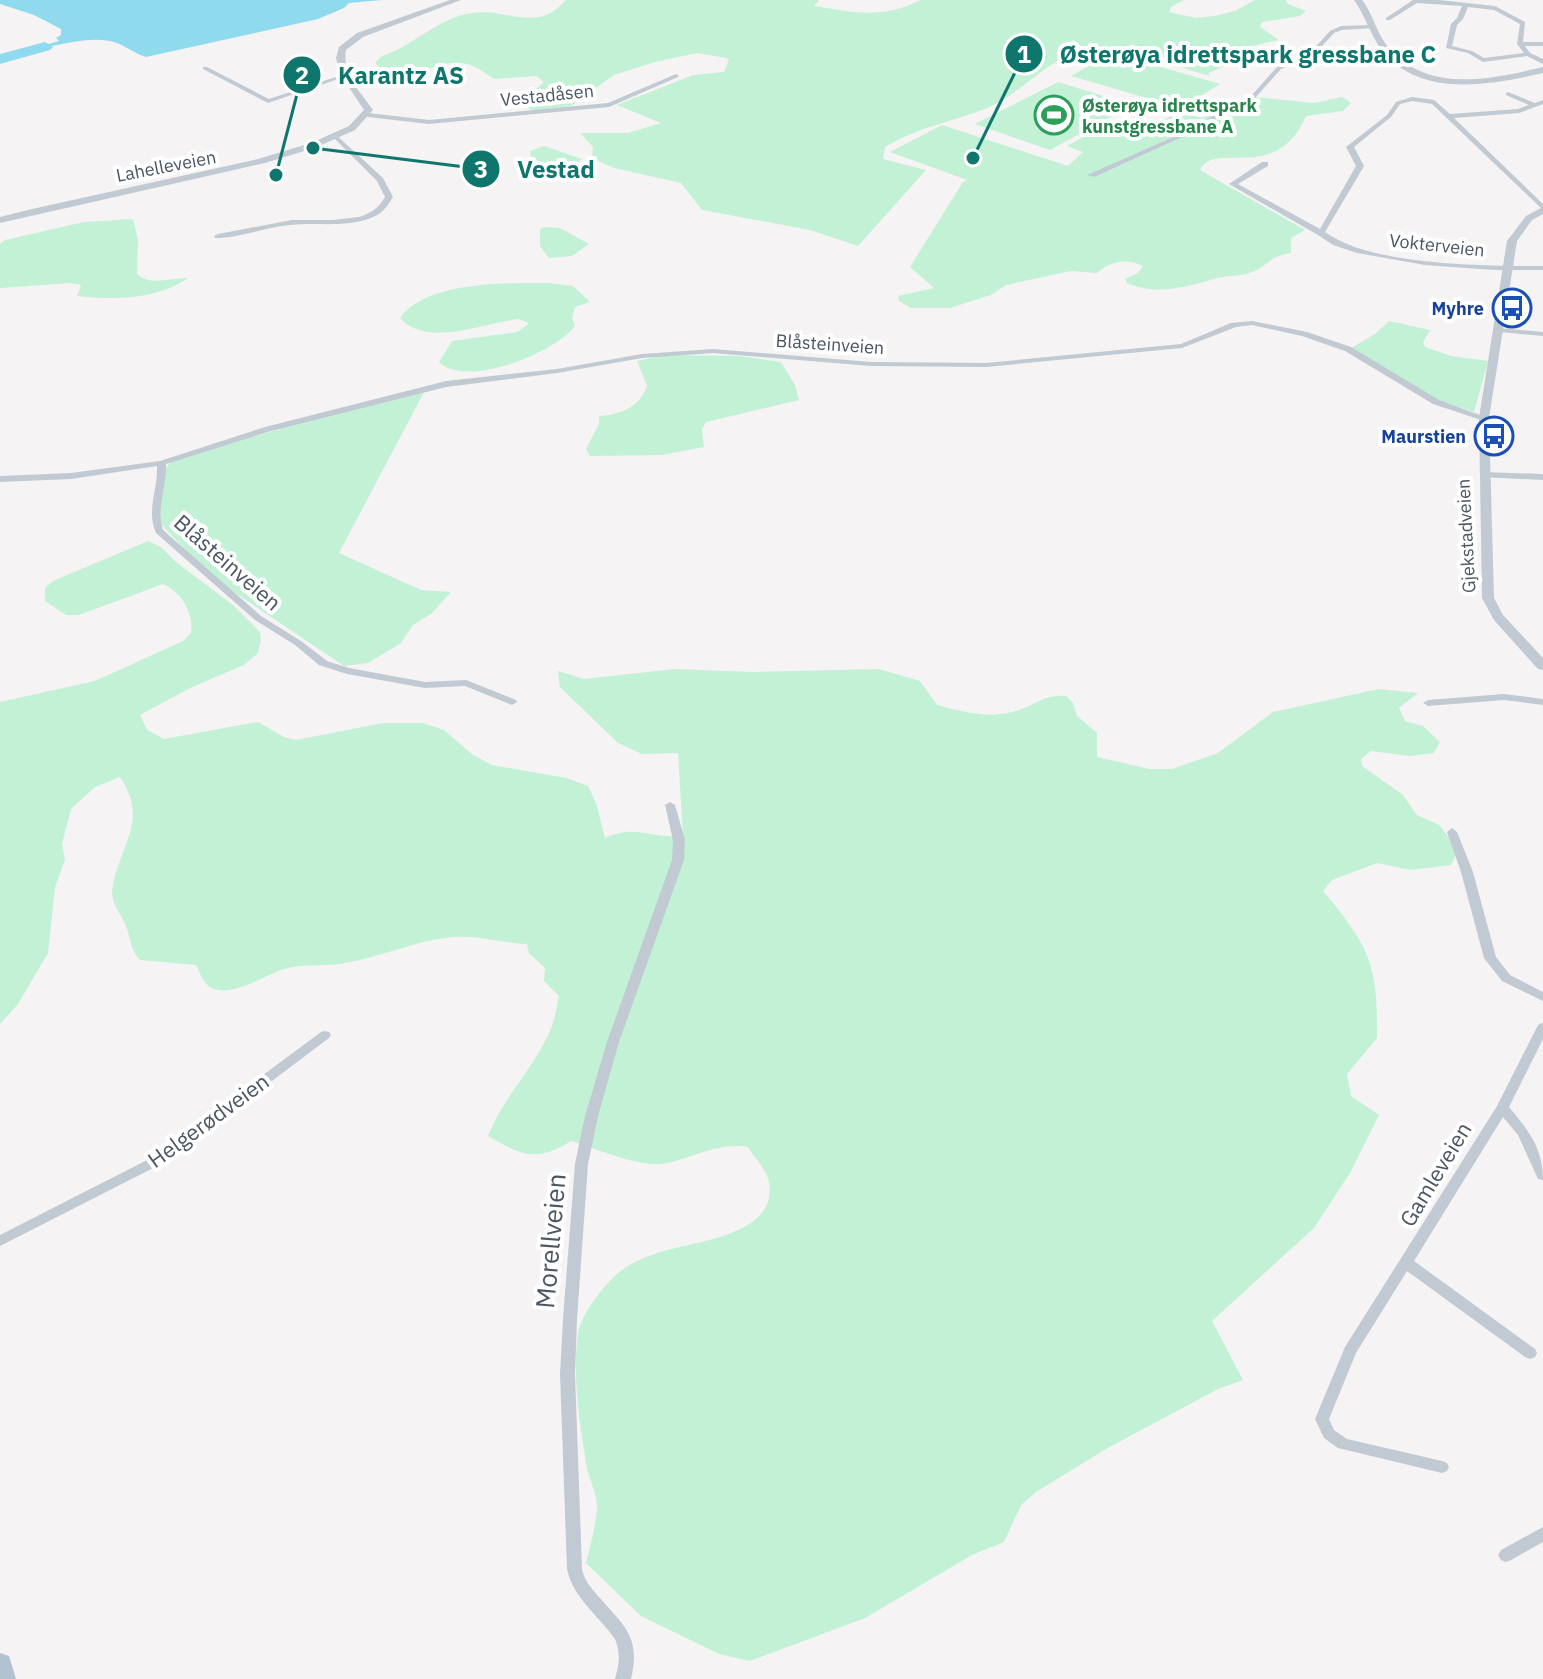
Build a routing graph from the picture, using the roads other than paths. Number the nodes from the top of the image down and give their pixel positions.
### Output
1 (457, 0) edge
2 (1358, 0) edge
3 (1454, 2) edge
4 (1466, 5) junction
5 (1388, 19) dead end
6 (1372, 27) junction
7 (1520, 44) junction
8 (1543, 44) edge
9 (1528, 54) junction
10 (1543, 62) edge
11 (205, 68) dead end
12 (1543, 70) edge
13 (344, 76) junction
14 (676, 76) dead end
15 (1508, 94) dead end
16 (1543, 102) edge
17 (1533, 104) junction
18 (368, 115) junction
19 (1448, 116) junction
20 (335, 136) junction
21 (1265, 164) dead end
22 (1091, 175) dead end
23 (1543, 209) edge
24 (0, 220) edge
25 (1321, 233) junction
26 (218, 236) dead end
27 (1507, 268) junction
28 (1543, 268) edge
29 (1500, 330) junction
30 (1543, 334) edge
31 (1484, 418) junction
32 (161, 463) junction
33 (1483, 475) junction
34 (1543, 477) edge
35 (0, 479) edge
36 (1543, 666) edge
37 (512, 702) dead end
38 (1543, 702) edge
39 (1428, 703) dead end
40 (670, 805) dead end
41 (1452, 832) dead end
42 (1543, 997) edge
43 (1543, 1027) edge
44 (325, 1035) dead end
45 (1502, 1108) junction
46 (1543, 1175) edge
47 (0, 1241) edge
48 (1407, 1263) junction
49 (1530, 1353) dead end
50 (1442, 1467) dead end
51 (1543, 1534) edge
52 (1506, 1555) dead end
53 (0, 1665) edge
54 (3, 1679) edge
55 (623, 1679) edge

1 - 13 street
2 - 6 street
3 - 4 street
3 - 5 street
4 - 7 street
4 - 9 street
6 - 12 street
6 - 22 street
7 - 8 street
7 - 9 street
9 - 10 street
11 - 13 street
13 - 18 street
14 - 18 street, Vestadåsen
15 - 17 street
16 - 17 street
17 - 19 street
18 - 20 street, Lahelleveien
19 - 23 street
19 - 25 street
20 - 24 street, Lahelleveien
20 - 26 street
21 - 25 street, Vokterveien
23 - 27 street, Gjekstadveien
25 - 27 street, Vokterveien
27 - 28 street, Vokterveien
27 - 29 street, Gjekstadveien
29 - 30 street
29 - 31 street, Gjekstadveien
31 - 32 street, Blåsteinveien
31 - 33 street, Gjekstadveien
32 - 35 street, Blåsteinveien
32 - 37 street, Blåsteinveien
33 - 34 street
33 - 36 street, Gjekstadveien
38 - 39 street
40 - 55 street, Morellveien
41 - 42 street
43 - 45 street, Gamleveien
44 - 47 street, Helgerødveien
45 - 46 street
45 - 48 street, Gamleveien
48 - 49 street
48 - 50 street, Gamleveien
51 - 52 street
53 - 54 main road

